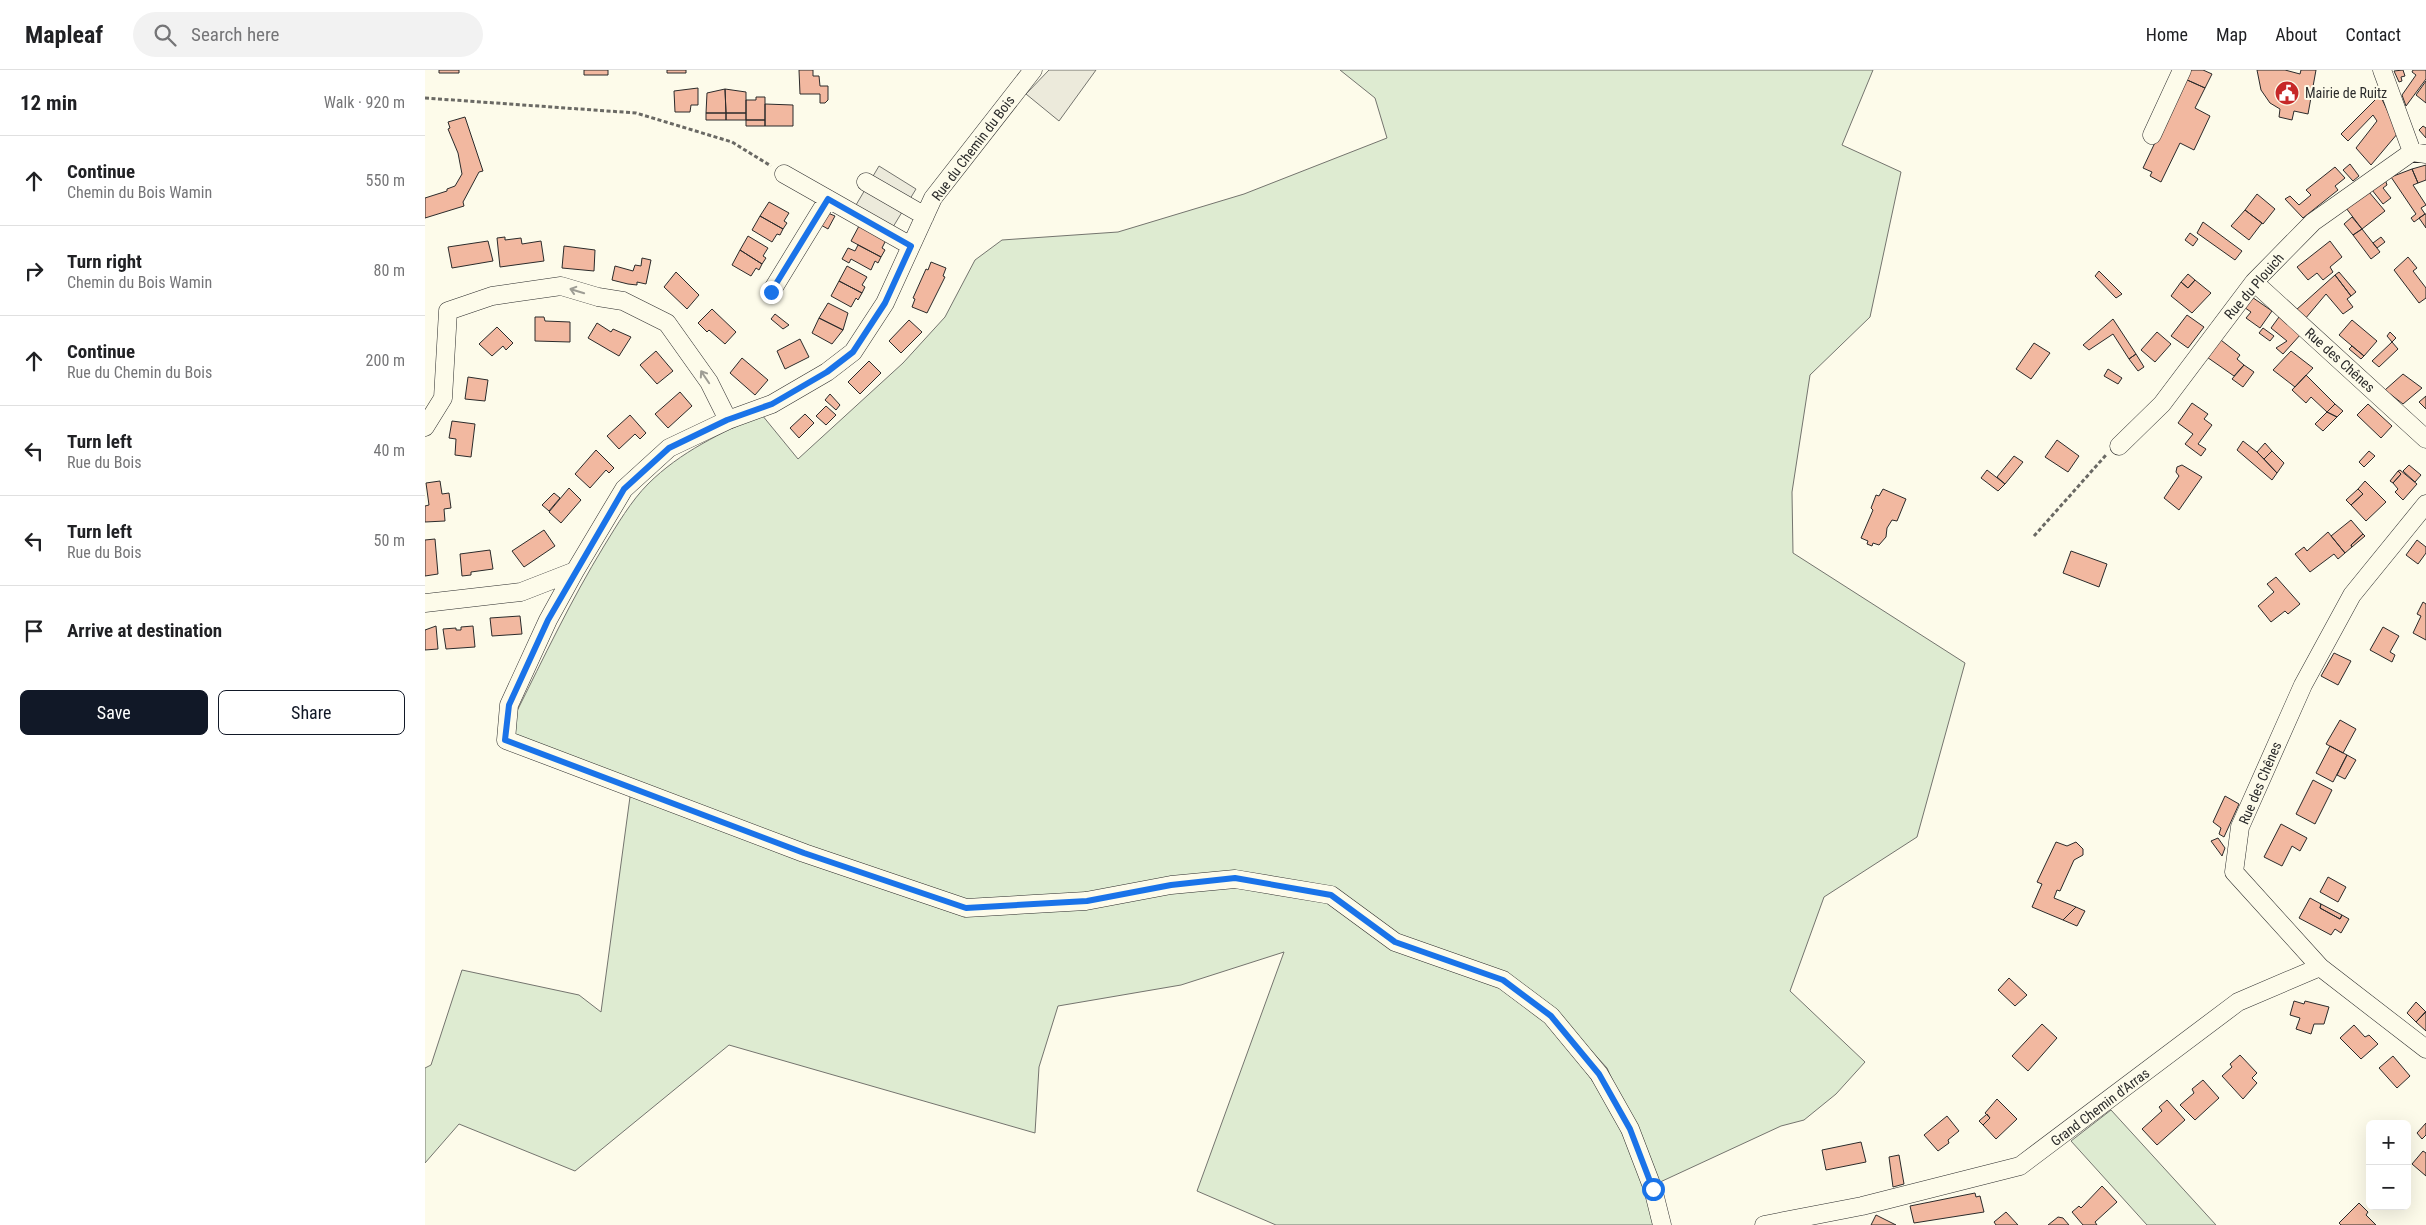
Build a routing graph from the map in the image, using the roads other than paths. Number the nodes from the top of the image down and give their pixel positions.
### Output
1 (1033, 70) edge
2 (2182, 70) edge
3 (2382, 70) edge
4 (2152, 135) dead end
5 (2419, 153) edge
6 (784, 174) road end
7 (866, 182) dead end
8 (828, 199) junction
9 (925, 216) junction
10 (911, 246) junction
11 (2254, 282) junction
12 (771, 292) dead end
13 (727, 420) junction
14 (425, 428) edge
15 (2426, 439) edge
16 (2119, 446) road end
17 (2426, 504) edge
18 (575, 571) junction
19 (425, 603) edge
20 (2320, 966) junction
21 (2426, 1049) edge
22 (1662, 1225) edge
23 (1764, 1225) edge

1 - 9 street, Rue du Chemin du Bois
2 - 4 street
3 - 5 street
5 - 11 street, Rue du Plouich
6 - 8 street
7 - 9 street
8 - 10 street
8 - 12 street
9 - 10 street, Rue du Chemin du Bois
10 - 13 street, Rue du Chemin du Bois
11 - 15 street, Rue des Chênes
11 - 16 street, Rue du Plouich
13 -> 14 street
13 - 18 street, Rue du Chemin du Bois
17 - 20 street, Rue des Chênes
18 - 19 street
18 - 22 street, Rue du Chemin du Bois
20 - 21 street, Rue des Chênes
20 - 23 street, Grand Chemin d'Arras

